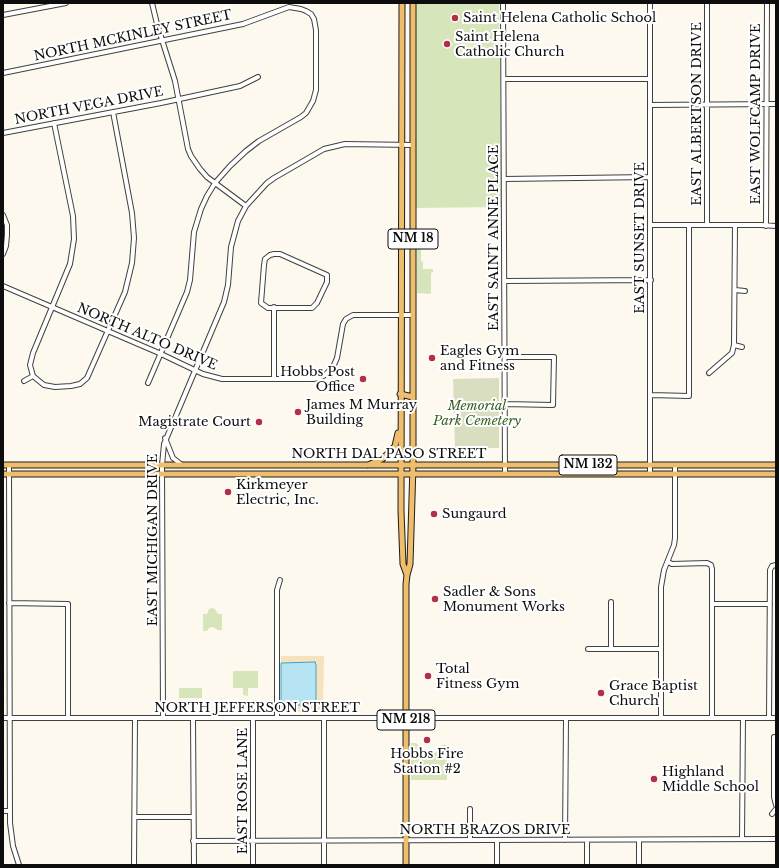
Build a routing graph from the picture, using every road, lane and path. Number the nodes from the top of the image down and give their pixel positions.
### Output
1 (66, 3) edge
2 (152, 3) edge
3 (402, 3) edge
4 (414, 3) edge
5 (503, 3) edge
6 (650, 3) edge
7 (708, 3) edge
8 (767, 3) edge
9 (3, 15) edge
10 (162, 41) junction
11 (3, 73) edge
12 (258, 77) dead end
13 (504, 79) junction
14 (650, 79) junction
15 (179, 99) junction
16 (708, 104) junction
17 (766, 104) junction
18 (776, 104) edge
19 (650, 105) junction
20 (113, 112) junction
21 (54, 123) junction
22 (3, 133) edge
23 (401, 144) junction
24 (413, 145) junction
25 (504, 178) junction
26 (650, 178) junction
27 (215, 183) junction
28 (246, 206) junction
29 (3, 215) edge
30 (650, 225) junction
31 (689, 225) junction
32 (707, 225) junction
33 (735, 225) junction
34 (766, 226) junction
35 (776, 226) edge
36 (3, 254) edge
37 (651, 280) junction
38 (504, 281) junction
39 (3, 286) edge
40 (735, 290) junction
41 (745, 291) dead end
42 (52, 307) junction
43 (274, 307) junction
44 (401, 315) junction
45 (413, 315) junction
46 (108, 331) junction
47 (734, 345) junction
48 (742, 346) dead end
49 (159, 353) junction
50 (505, 357) junction
51 (195, 370) junction
52 (709, 373) dead end
53 (33, 376) junction
54 (274, 379) junction
55 (24, 381) dead end
56 (148, 382) dead end
57 (400, 394) junction
58 (651, 395) junction
59 (413, 397) junction
60 (504, 404) junction
61 (400, 427) junction
62 (165, 438) junction
63 (3, 465) edge
64 (9, 465) junction
65 (162, 465) junction
66 (183, 465) junction
67 (367, 465) junction
68 (401, 465) junction
69 (413, 465) junction
70 (505, 465) junction
71 (650, 465) junction
72 (675, 465) junction
73 (776, 465) edge
74 (3, 474) edge
75 (9, 474) junction
76 (162, 474) junction
77 (401, 474) junction
78 (413, 474) junction
79 (505, 474) junction
80 (650, 474) junction
81 (675, 474) junction
82 (776, 474) edge
83 (668, 562) junction
84 (774, 566) edge
85 (407, 575) junction
86 (280, 580) dead end
87 (611, 602) dead end
88 (9, 603) junction
89 (712, 604) junction
90 (770, 604) junction
91 (588, 649) dead end
92 (611, 649) junction
93 (661, 649) junction
94 (3, 718) edge
95 (10, 718) junction
96 (68, 718) junction
97 (135, 718) junction
98 (163, 718) junction
99 (194, 718) junction
100 (253, 718) junction
101 (277, 718) junction
102 (324, 718) junction
103 (406, 718) junction
104 (566, 718) junction
105 (661, 718) junction
106 (712, 718) junction
107 (743, 718) junction
108 (769, 718) junction
109 (776, 718) edge
110 (774, 737) dead end
111 (776, 806) edge
112 (470, 809) dead end
113 (776, 809) edge
114 (3, 811) edge
115 (10, 811) junction
116 (772, 814) dead end
117 (135, 817) junction
118 (194, 817) junction
119 (742, 839) junction
120 (776, 839) edge
121 (406, 840) junction
122 (470, 840) junction
123 (497, 840) junction
124 (565, 840) junction
125 (587, 840) junction
126 (639, 840) junction
127 (194, 841) junction
128 (253, 841) junction
129 (324, 841) junction
130 (19, 865) edge
131 (134, 865) edge
132 (194, 865) edge
133 (253, 865) edge
134 (324, 865) edge
135 (406, 865) edge
136 (497, 865) edge
137 (587, 865) edge
138 (639, 865) edge

1 - 9 street
2 - 10 street
3 - 23 main road, NM 18
4 - 24 main road, NM 18
5 - 13 street, EAST SAINT ANNE PLACE
6 - 14 street, EAST SUNSET DRIVE
7 - 16 street, EAST ALBERTSON DRIVE
8 - 17 street, EAST WOLFCAMP DRIVE
10 - 11 street, NORTH MCKINLEY STREET
10 - 15 street
10 - 27 street, NORTH MCKINLEY STREET
12 - 15 street, NORTH VEGA DRIVE
13 - 14 street
13 - 25 street, EAST SAINT ANNE PLACE
14 - 19 street, EAST SUNSET DRIVE
15 - 20 street, NORTH VEGA DRIVE
15 - 27 street
16 - 17 street
16 - 19 street
16 - 32 street, EAST ALBERTSON DRIVE
17 - 18 street
17 - 34 street, EAST WOLFCAMP DRIVE
19 - 26 street, EAST SUNSET DRIVE
20 - 21 street, NORTH VEGA DRIVE
20 - 46 street
21 - 22 street, NORTH VEGA DRIVE
21 - 42 street
23 - 24 street, EAST MICHIGAN DRIVE
23 - 28 street, EAST MICHIGAN DRIVE
23 - 44 main road, NM 18
24 - 45 main road, NM 18
25 - 26 street
25 - 38 street, EAST SAINT ANNE PLACE
26 - 30 street, EAST SUNSET DRIVE
27 - 28 street
27 - 49 street
28 - 51 street, EAST MICHIGAN DRIVE
29 - 36 street
30 - 31 street
30 - 37 street, EAST SUNSET DRIVE
31 - 32 street
31 - 58 street
32 - 33 street
33 - 34 street
33 - 40 street
34 - 35 street
37 - 38 street
37 - 58 street, EAST SUNSET DRIVE
38 - 50 street, EAST SAINT ANNE PLACE
39 - 42 street, NORTH ALTO DRIVE
40 - 41 street
40 - 47 street
42 - 46 street, NORTH ALTO DRIVE
42 - 53 street
43 - 43 street
43 - 54 street
44 - 45 street, NORTH ALTO DRIVE
44 - 54 street, NORTH ALTO DRIVE
44 - 57 main road, NM 18
45 - 59 main road, NM 18
46 - 49 street, NORTH ALTO DRIVE
46 - 53 street
47 - 48 street
47 - 52 street
49 - 51 street, NORTH ALTO DRIVE
49 - 56 street
50 - 60 street, EAST SAINT ANNE PLACE
50 - 60 street
51 - 54 street, NORTH ALTO DRIVE
51 - 62 street, EAST MICHIGAN DRIVE
53 - 55 street
57 - 59 main road
57 - 61 main road, NM 18
58 - 71 street, EAST SUNSET DRIVE
59 - 69 main road, NM 18
60 - 70 street, EAST SAINT ANNE PLACE
61 - 67 main road
61 - 68 main road, NM 18
62 - 65 street, EAST MICHIGAN DRIVE
62 - 66 street
63 - 64 main road, NORTH DAL PASO STREET
64 - 65 main road, NORTH DAL PASO STREET
64 - 75 street
65 - 66 main road, NORTH DAL PASO STREET
65 - 76 street, EAST MICHIGAN DRIVE
66 - 67 main road, NORTH DAL PASO STREET
67 - 68 main road, NORTH DAL PASO STREET
68 - 69 main road, NORTH DAL PASO STREET / NM 132
68 - 77 main road, NM 218
69 - 70 main road, NORTH DAL PASO STREET / NM 132
69 - 78 main road, NM 18
70 - 71 main road, NORTH DAL PASO STREET / NM 132
70 - 79 street, EAST SAINT ANNE PLACE
71 - 72 main road, NORTH DAL PASO STREET / NM 132
71 - 80 street, EAST SUNSET DRIVE
72 - 73 main road, NORTH DAL PASO STREET / NM 132
72 - 81 street
74 - 75 main road, NORTH DAL PASO STREET
75 - 76 main road, NORTH DAL PASO STREET
75 - 88 street
76 - 77 main road, NORTH DAL PASO STREET
76 - 98 street, EAST MICHIGAN DRIVE
77 - 78 main road, NORTH DAL PASO STREET / NM 132
77 - 85 main road, NM 218
78 - 79 main road, NORTH DAL PASO STREET / NM 132
78 - 85 main road
79 - 80 main road, NORTH DAL PASO STREET / NM 132
80 - 81 main road, NORTH DAL PASO STREET / NM 132
81 - 82 main road, NORTH DAL PASO STREET / NM 132
81 - 83 street
83 - 89 street
83 - 93 street
84 - 90 street
85 - 103 main road, NM 218
86 - 101 street
87 - 92 street
88 - 95 street
88 - 96 street
89 - 90 street
89 - 106 street
90 - 108 street
91 - 92 street
92 - 93 street
93 - 105 street
94 - 95 street, NORTH JEFFERSON STREET
95 - 96 street, NORTH JEFFERSON STREET
95 - 115 street
96 - 97 street, NORTH JEFFERSON STREET
97 - 98 street, NORTH JEFFERSON STREET
97 - 117 street
98 - 99 street, NORTH JEFFERSON STREET
99 - 100 street, NORTH JEFFERSON STREET
99 - 118 street
100 - 101 street, NORTH JEFFERSON STREET
100 - 128 street, EAST ROSE LANE
101 - 102 street, NORTH JEFFERSON STREET
102 - 103 street, NORTH JEFFERSON STREET
102 - 129 street
103 - 104 street, NORTH JEFFERSON STREET
103 - 121 main road, NM 218
104 - 105 street, NORTH JEFFERSON STREET
104 - 124 street
105 - 106 street, NORTH JEFFERSON STREET
106 - 107 street, NORTH JEFFERSON STREET
107 - 108 street, NORTH JEFFERSON STREET
107 - 119 street
108 - 109 street, NORTH JEFFERSON STREET
110 - 111 street
112 - 122 street
113 - 116 street
114 - 115 street
115 - 130 street
117 - 118 street
117 - 131 street
118 - 127 street
119 - 120 street, NORTH BRAZOS DRIVE
119 - 126 street, NORTH BRAZOS DRIVE
121 - 122 street, NORTH BRAZOS DRIVE
121 - 129 street, NORTH BRAZOS DRIVE
121 - 135 main road, NM 218
122 - 123 street, NORTH BRAZOS DRIVE
123 - 124 street, NORTH BRAZOS DRIVE
123 - 136 street
124 - 125 street, NORTH BRAZOS DRIVE
125 - 126 street, NORTH BRAZOS DRIVE
125 - 137 street
126 - 138 street
127 - 128 street, NORTH BRAZOS DRIVE
127 - 132 street
128 - 129 street, NORTH BRAZOS DRIVE
128 - 133 street, EAST ROSE LANE
129 - 134 street

